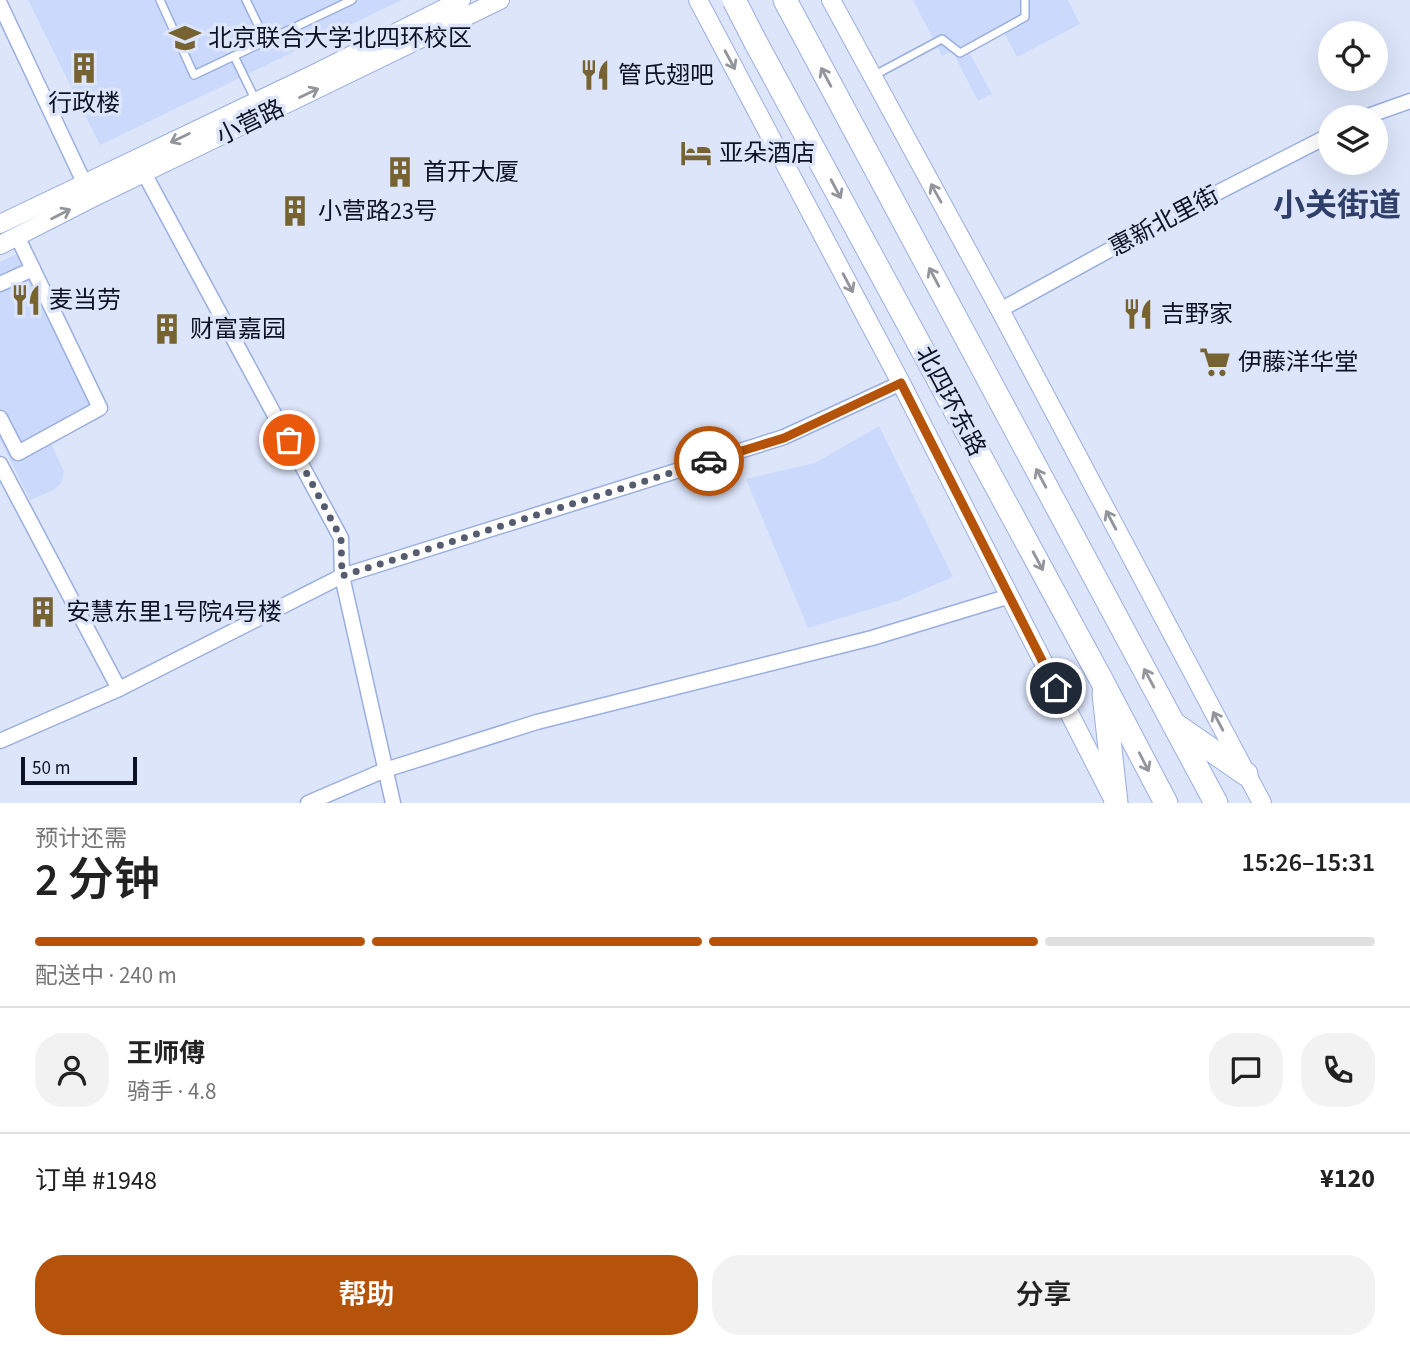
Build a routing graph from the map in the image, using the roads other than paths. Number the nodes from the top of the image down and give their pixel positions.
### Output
1 (160, 0) edge
2 (246, 0) edge
3 (352, 0) edge
4 (461, 0) edge
5 (500, 0) edge
6 (698, 0) edge
7 (734, 0) edge
8 (746, 0) edge
9 (785, 0) edge
10 (831, 0) edge
11 (1025, 0) edge
12 (0, 5) edge
13 (708, 19) junction
14 (266, 40) junction
15 (234, 56) junction
16 (872, 76) junction
17 (256, 101) junction
18 (1410, 101) edge
19 (1388, 109) edge
20 (1318, 141) edge
21 (120, 167) junction
22 (144, 173) junction
23 (88, 191) junction
24 (0, 224) edge
25 (17, 236) junction
26 (0, 245) edge
27 (33, 269) junction
28 (0, 284) edge
29 (1000, 310) junction
30 (901, 383) junction
31 (0, 418) edge
32 (0, 464) edge
33 (342, 576) junction
34 (1010, 596) junction
35 (1102, 681) junction
36 (119, 689) junction
37 (1173, 723) junction
38 (0, 741) edge
39 (385, 770) junction
40 (1246, 774) junction
41 (307, 803) edge
42 (393, 803) edge
43 (1116, 803) edge
44 (1166, 803) edge
45 (1216, 803) edge
46 (1262, 803) edge

1 - 15 lane
2 - 14 lane
3 - 14 lane
4 - 17 street, 小营路
22 -> 5 street, 小营路
6 - 13 street, 北四环东路
7 -> 35 highway, 北四环东路, bridge
8 - 13 street
37 -> 9 highway, 北四环东路
10 - 16 street
11 - 16 lane
12 - 23 street
13 -> 30 street, 北四环东路
14 - 15 lane
15 - 17 lane
29 -> 16 street
17 -> 21 street, 小营路
18 - 19 street
20 - 29 street, 惠新北里街
21 - 22 street
21 - 23 street, 小营路
22 - 23 street, 小营路
22 - 33 street
23 - 24 street, 小营路
25 -> 23 street, 小营路
25 - 26 street, 小营路
25 - 27 street
27 - 28 street
27 - 31 street
40 -> 29 street
30 - 33 street
30 - 34 street, 北四环东路
32 - 36 street
33 - 36 street
33 - 39 street
34 - 39 street
34 - 43 street, 北四环东路
35 - 43 highway
35 -> 44 highway, 北四环东路
36 - 38 street
37 - 40 highway
37 - 45 highway, 北四环东路
39 - 41 street
39 - 42 street
40 - 46 street

